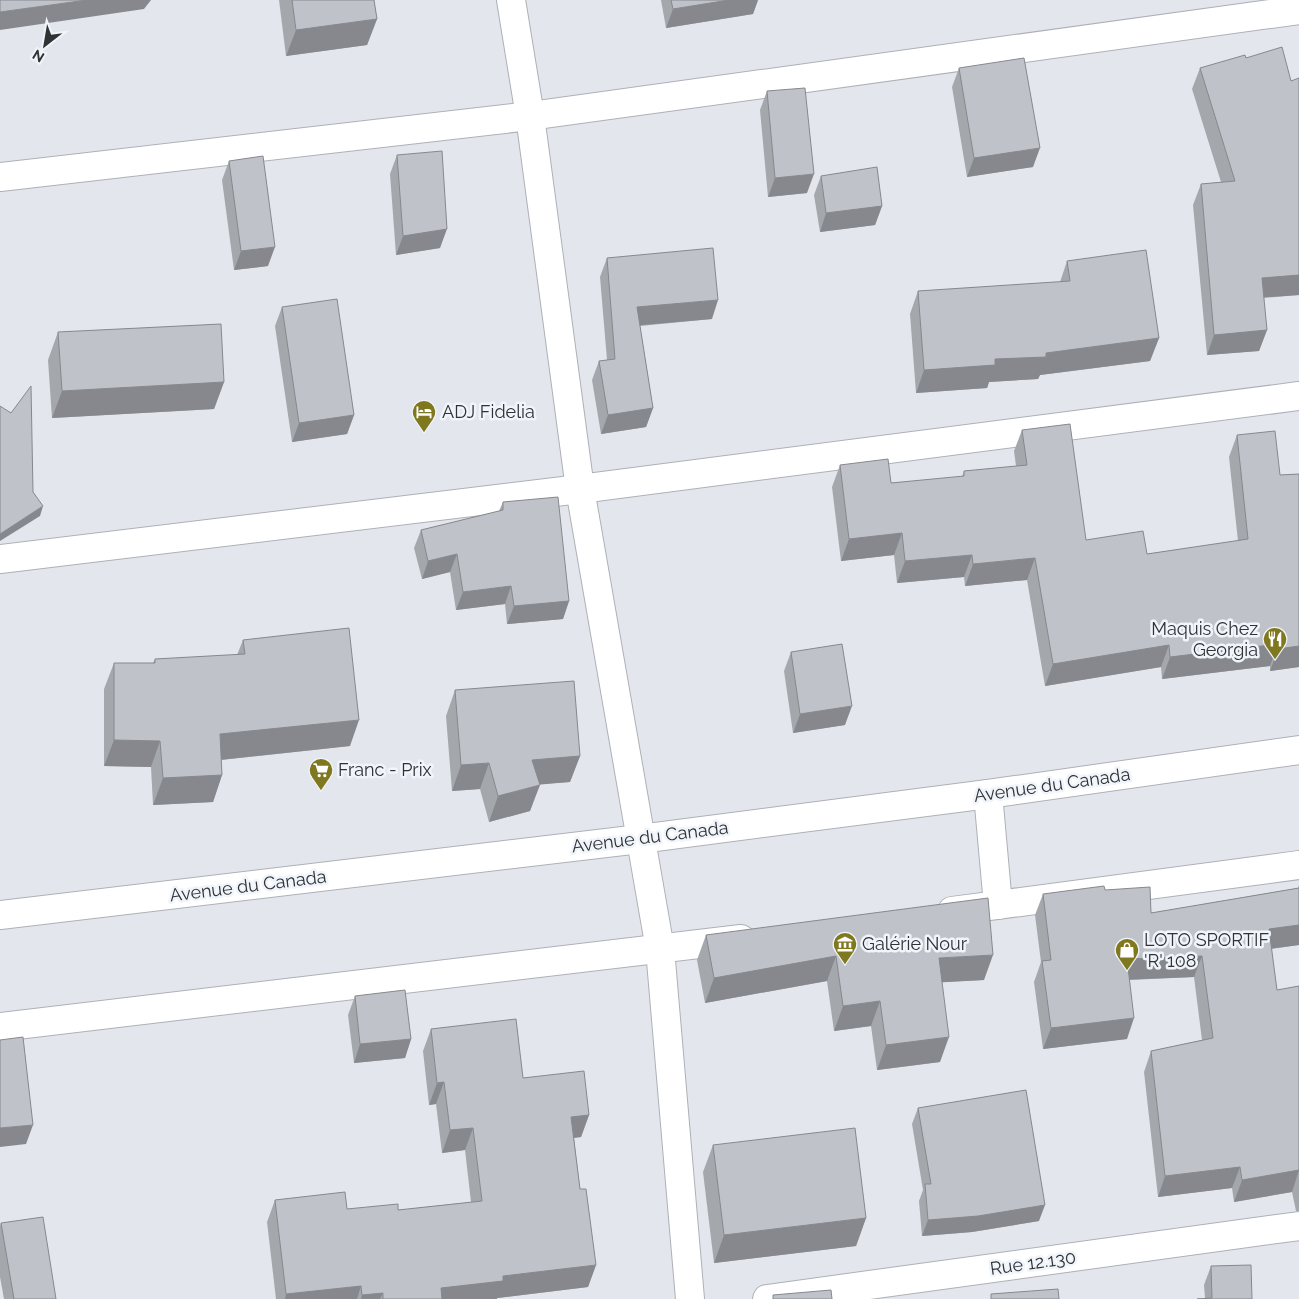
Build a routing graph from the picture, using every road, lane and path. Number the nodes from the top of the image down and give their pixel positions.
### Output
1 (511, 0) edge
2 (1299, 10) edge
3 (530, 116) junction
4 (0, 177) edge
5 (1299, 396) edge
6 (580, 489) junction
7 (0, 558) edge
8 (1299, 750) edge
9 (988, 794) junction
10 (640, 839) junction
11 (1299, 865) edge
12 (998, 905) junction
13 (930, 914) edge
14 (0, 915) edge
15 (766, 936) edge
16 (660, 950) junction
17 (0, 1027) edge
18 (1299, 1226) edge
19 (690, 1299) edge
20 (767, 1299) edge

1 - 3 street
2 - 3 street
3 - 4 street
3 - 6 street
5 - 6 street
6 - 7 street
6 - 10 street
8 - 9 street, Avenue du Canada
9 - 10 street, Avenue du Canada
9 - 12 street
10 - 14 street, Avenue du Canada
10 - 16 street
11 - 12 street
12 - 13 street
15 - 16 street
16 - 17 street
16 - 19 street
18 - 20 street, Rue 12.130

